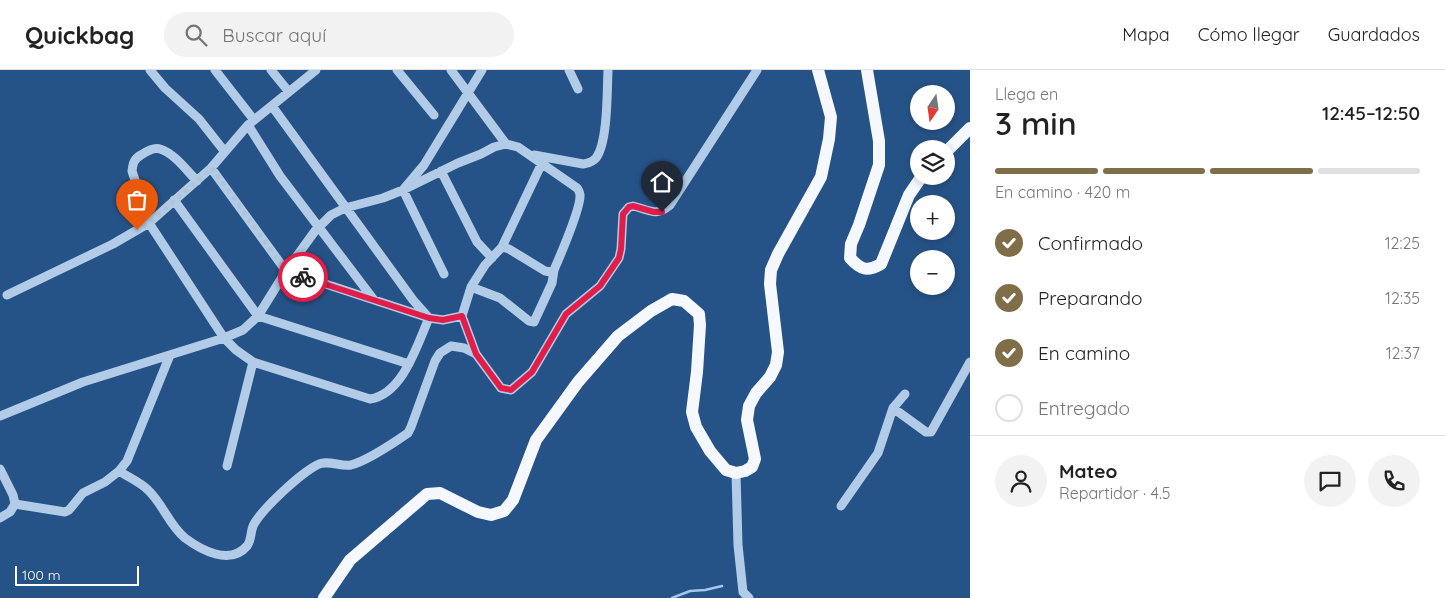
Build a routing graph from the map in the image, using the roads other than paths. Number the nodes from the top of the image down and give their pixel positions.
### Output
1 (150, 70) edge
2 (215, 70) edge
3 (271, 70) edge
4 (316, 70) edge
5 (397, 70) edge
6 (451, 70) edge
7 (482, 70) edge
8 (569, 70) edge
9 (608, 70) edge
10 (757, 70) edge
11 (818, 70) edge
12 (867, 70) edge
13 (578, 89) dead end
14 (468, 91) junction
15 (289, 92) junction
16 (272, 106) junction
17 (434, 115) dead end
18 (251, 123) junction
19 (970, 128) edge
20 (955, 143) edge
21 (506, 144) junction
22 (225, 152) junction
23 (528, 154) junction
24 (542, 163) junction
25 (212, 168) junction
26 (441, 171) junction
27 (197, 181) junction
28 (916, 185) edge
29 (404, 190) junction
30 (174, 200) junction
31 (345, 208) junction
32 (149, 223) junction
33 (320, 228) junction
34 (502, 248) junction
35 (492, 258) junction
36 (554, 270) junction
37 (286, 271) junction
38 (444, 274) dead end
39 (471, 287) junction
40 (7, 295) dead end
41 (374, 300) junction
42 (258, 316) junction
43 (462, 316) junction
44 (429, 318) junction
45 (224, 338) junction
46 (476, 354) junction
47 (170, 355) junction
48 (253, 362) junction
49 (970, 362) edge
50 (409, 364) junction
51 (905, 394) dead end
52 (893, 408) junction
53 (0, 416) edge
54 (227, 466) dead end
55 (0, 468) edge
56 (119, 471) junction
57 (736, 473) junction
58 (15, 504) junction
59 (841, 506) dead end
60 (0, 518) edge
61 (324, 598) edge
62 (749, 598) edge

1 - 22 street
2 - 18 street
3 - 15 street
4 - 15 street
5 - 17 street
6 - 14 street
7 - 14 street
8 - 13 street
9 - 23 street
10 - 46 street
11 - 57 main road
12 - 28 main road
14 - 21 street
14 - 29 street
15 - 16 street
16 - 18 street
16 - 31 street
18 - 22 street
18 - 33 street
19 - 20 main road
21 - 23 street
21 - 26 street
22 - 25 street
23 - 24 street
24 - 34 street
24 - 36 street
25 - 27 street
25 - 37 street
26 - 29 street
26 - 35 street
27 - 30 street
27 - 32 street
29 - 31 street
29 - 38 street
30 - 32 street
30 - 42 street
31 - 33 street
31 - 44 street
32 - 40 street
32 - 45 street
33 - 37 street
33 - 41 street
34 - 35 street
34 - 36 street
35 - 39 street
36 - 39 street
37 - 41 street
37 - 42 street
39 - 43 street
41 - 44 street
42 - 45 street
42 - 50 street
43 - 44 street
43 - 46 street
44 - 50 street
45 - 47 street
45 - 48 street
46 - 56 street
47 - 53 street
47 - 56 street
48 - 50 street
48 - 54 street
49 - 52 street
51 - 52 street
52 - 59 street
55 - 58 street
56 - 58 street
57 - 61 main road
57 - 62 street
58 - 60 street

